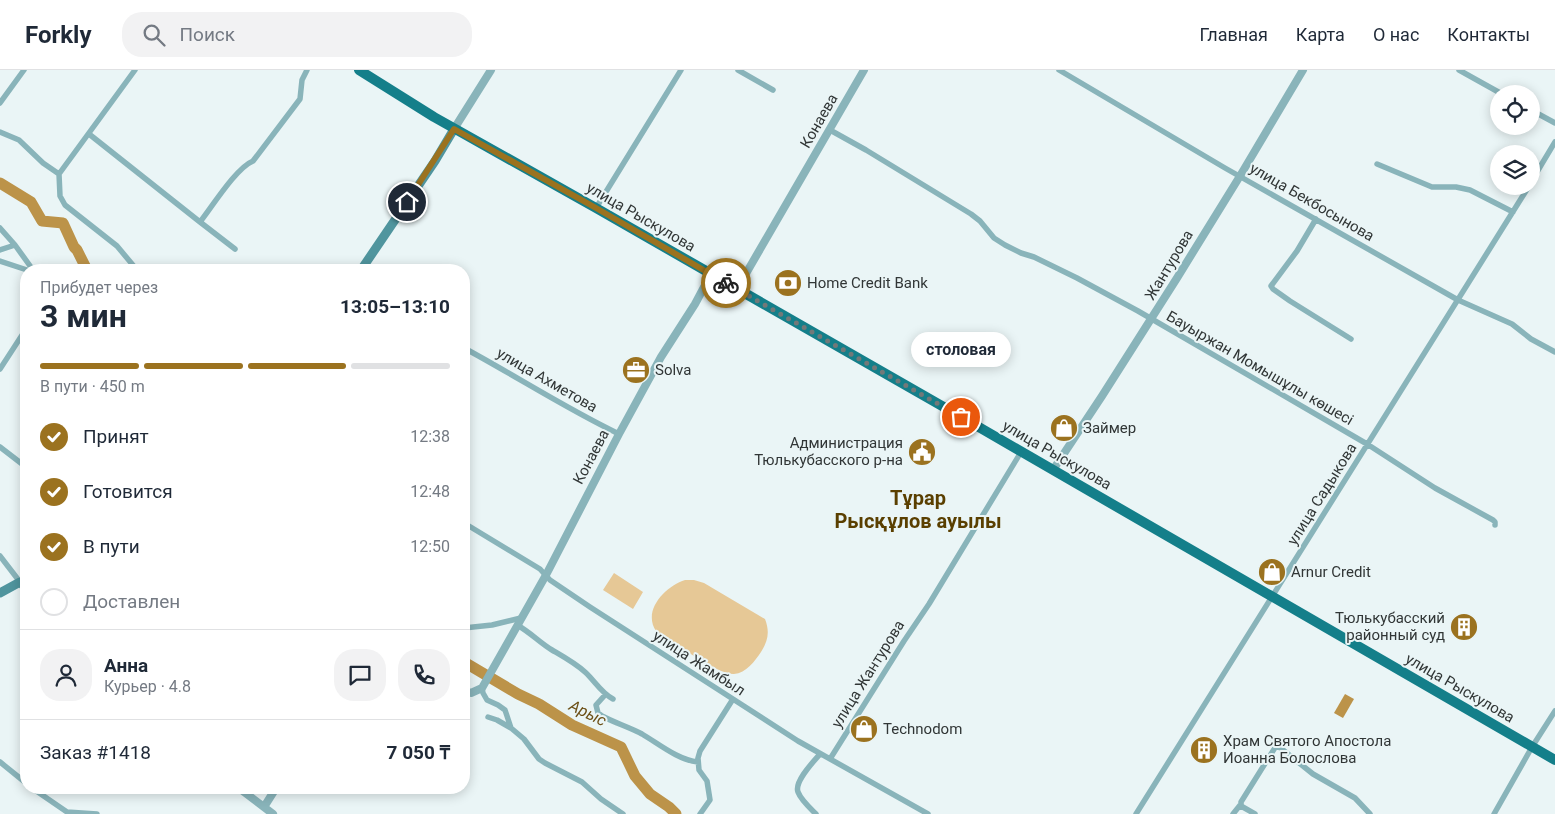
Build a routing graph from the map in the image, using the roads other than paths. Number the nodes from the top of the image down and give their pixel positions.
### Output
1 (24, 70) edge
2 (135, 70) edge
3 (307, 70) edge
4 (359, 70) edge
5 (492, 70) edge
6 (681, 70) edge
7 (738, 70) edge
8 (864, 70) edge
9 (1059, 70) edge
10 (1302, 70) edge
11 (1459, 70) edge
12 (1490, 87) edge
13 (773, 90) dead end
14 (0, 103) edge
15 (1540, 115) edge
16 (1555, 123) edge
17 (454, 129) junction
18 (830, 130) junction
19 (0, 132) edge
20 (89, 134) junction
21 (1555, 142) edge
22 (1377, 164) dead end
23 (1540, 167) edge
24 (59, 174) junction
25 (1240, 176) junction
26 (1523, 195) edge
27 (596, 208) junction
28 (1513, 212) junction
29 (1316, 219) junction
30 (200, 222) junction
31 (0, 228) edge
32 (15, 245) junction
33 (235, 249) dead end
34 (0, 250) edge
35 (0, 261) edge
36 (29, 264) edge
37 (132, 264) edge
38 (365, 264) edge
39 (20, 268) edge
40 (711, 274) junction
41 (737, 289) junction
42 (1458, 300) junction
43 (1151, 319) junction
44 (20, 337) edge
45 (1351, 339) dead end
46 (470, 351) edge
47 (1555, 352) edge
48 (0, 369) edge
49 (618, 434) junction
50 (1367, 444) junction
51 (0, 447) edge
52 (1021, 452) junction
53 (20, 462) edge
54 (1053, 470) junction
55 (1494, 525) dead end
56 (470, 527) edge
57 (0, 556) edge
58 (546, 575) junction
59 (20, 581) edge
60 (20, 586) edge
61 (0, 593) edge
62 (1272, 596) junction
63 (519, 622) junction
64 (470, 627) edge
65 (482, 688) junction
66 (470, 693) edge
67 (605, 694) junction
68 (613, 699) dead end
69 (733, 699) junction
70 (1555, 711) edge
71 (488, 717) dead end
72 (511, 728) junction
73 (1532, 747) junction
74 (820, 754) junction
75 (830, 759) junction
76 (1555, 760) edge
77 (0, 762) edge
78 (698, 762) junction
79 (20, 778) edge
80 (41, 794) edge
81 (247, 794) edge
82 (272, 794) edge
83 (1241, 804) junction
84 (264, 807) junction
85 (97, 814) edge
86 (273, 814) edge
87 (623, 814) edge
88 (700, 814) edge
89 (816, 814) edge
90 (928, 814) edge
91 (1136, 814) edge
92 (1233, 814) edge
93 (1255, 814) edge
94 (1370, 814) edge
95 (1494, 814) edge

1 - 14 street
2 - 20 street
3 - 30 street
4 - 17 main road, улица Рыскулова
5 - 17 street
6 - 27 street
7 - 13 street
8 - 18 street, Конаева
9 - 25 street, улица Бекбосынова
10 - 25 street, Жантурова
11 - 12 street
15 - 16 street
17 - 27 main road, улица Рыскулова
17 - 38 main road
18 - 41 street, Конаева
18 - 43 street, Бауыржан Момышұлы көшесі
19 - 24 street
20 - 24 street
20 - 30 street
21 - 23 street
22 - 28 street
24 - 37 street
25 - 29 street, улица Бекбосынова
25 - 43 street, Жантурова
26 - 28 street, улица Садыкова
27 - 40 main road, улица Рыскулова
28 - 42 street, улица Садыкова
29 - 42 street, улица Бекбосынова
29 - 45 street
30 - 33 street
31 - 32 street
32 - 34 street
32 - 36 street
35 - 39 street
40 - 41 main road, улица Рыскулова
40 - 49 street, Конаева
41 - 52 main road, улица Рыскулова
42 - 47 street, улица Бекбосынова
42 - 50 street, улица Садыкова
43 - 50 street, Бауыржан Момышұлы көшесі
43 - 54 street, Жантурова
44 - 48 street
46 - 49 street, улица Ахметова
49 - 58 street, Конаева
50 - 55 street, Бауыржан Момышұлы көшесі
50 - 62 street, улица Садыкова
51 - 53 street
52 - 54 main road, улица Рыскулова
52 - 75 street, улица Жантурова
54 - 62 main road, улица Рыскулова
56 - 58 street, улица Жамбыл
57 - 59 street
58 - 63 street, Конаева
58 - 69 street, улица Жамбыл
60 - 61 main road
62 - 73 main road, улица Рыскулова
62 - 91 street, улица Садыкова
63 - 64 street
63 - 65 street, Конаева
63 - 67 street
65 - 66 street
65 - 72 street
67 - 68 street
67 - 78 street
69 - 74 street, улица Жамбыл
69 - 78 street
70 - 73 street
71 - 72 street
72 - 87 street
73 - 76 main road, улица Рыскулова
73 - 95 street
74 - 75 street, улица Жамбыл
74 - 89 street
75 - 90 street, улица Жамбыл
77 - 79 street
78 - 88 street
80 - 85 street
81 - 84 street
82 - 84 street
83 - 92 street
83 - 93 street
83 - 94 street
84 - 86 street

